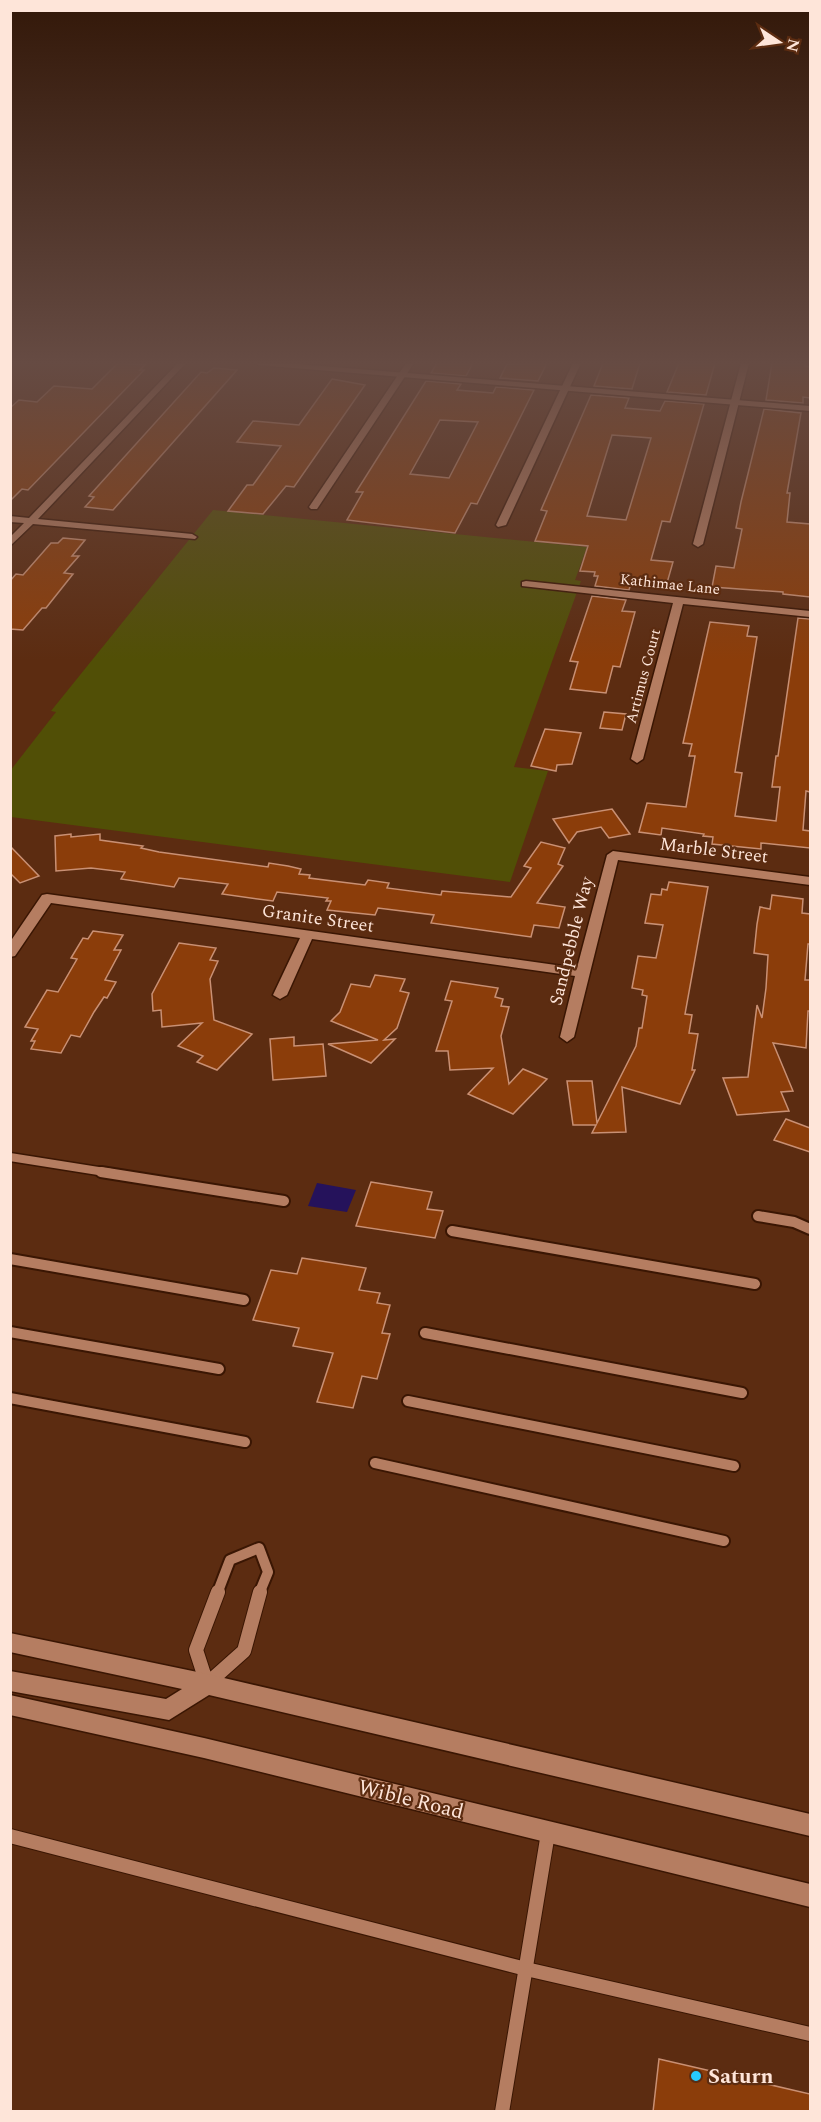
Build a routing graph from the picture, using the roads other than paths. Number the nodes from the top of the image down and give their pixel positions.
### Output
1 (87, 462) edge
2 (344, 462) edge
3 (530, 462) edge
4 (719, 462) edge
5 (314, 507) dead end
6 (10, 519) edge
7 (31, 521) junction
8 (501, 525) dead end
9 (192, 537) dead end
10 (10, 543) edge
11 (698, 544) dead end
12 (526, 584) dead end
13 (679, 600) junction
14 (810, 614) edge
15 (637, 759) dead end
16 (613, 855) joint
17 (810, 881) edge
18 (308, 934) junction
19 (10, 953) edge
20 (583, 973) junction
21 (280, 995) dead end
22 (567, 1037) dead end
23 (10, 1157) edge
24 (284, 1201) dead end
25 (758, 1216) dead end
26 (810, 1228) edge
27 (452, 1231) dead end
28 (10, 1259) edge
29 (756, 1284) dead end
30 (244, 1300) dead end
31 (10, 1332) edge
32 (426, 1333) dead end
33 (219, 1369) dead end
34 (742, 1393) dead end
35 (10, 1398) edge
36 (408, 1401) dead end
37 (245, 1442) dead end
38 (375, 1463) dead end
39 (734, 1466) dead end
40 (724, 1541) dead end
41 (10, 1642) edge
42 (10, 1681) edge
43 (207, 1684) junction
44 (10, 1705) edge
45 (810, 1825) edge
46 (548, 1832) junction
47 (10, 1836) edge
48 (810, 1896) edge
49 (526, 1969) junction
50 (810, 2034) edge
51 (502, 2112) edge

1 - 7 street
2 - 5 street
3 - 8 street
4 - 11 street
6 - 7 street
7 - 9 street
7 - 10 street
12 - 13 street, Kathimae Lane
13 - 14 street, Kathimae Lane
13 - 15 street, Artimus Court
16 - 17 street, Marble Street
16 - 20 street, Sandpebble Way
18 - 19 street, Granite Street
18 - 20 street, Granite Street
18 - 21 street
20 - 22 street, Sandpebble Way
23 - 24 lane
25 - 26 lane
27 - 29 lane
28 - 30 lane
31 - 33 lane
32 - 34 lane
35 - 37 lane
36 - 39 lane
38 - 40 lane
41 - 43 street
42 - 43 street
43 - 43 lane
43 - 45 street
44 - 46 street, Wible Road
46 - 48 street, Wible Road
46 - 49 lane
47 - 49 lane
49 - 50 lane
49 - 51 lane

